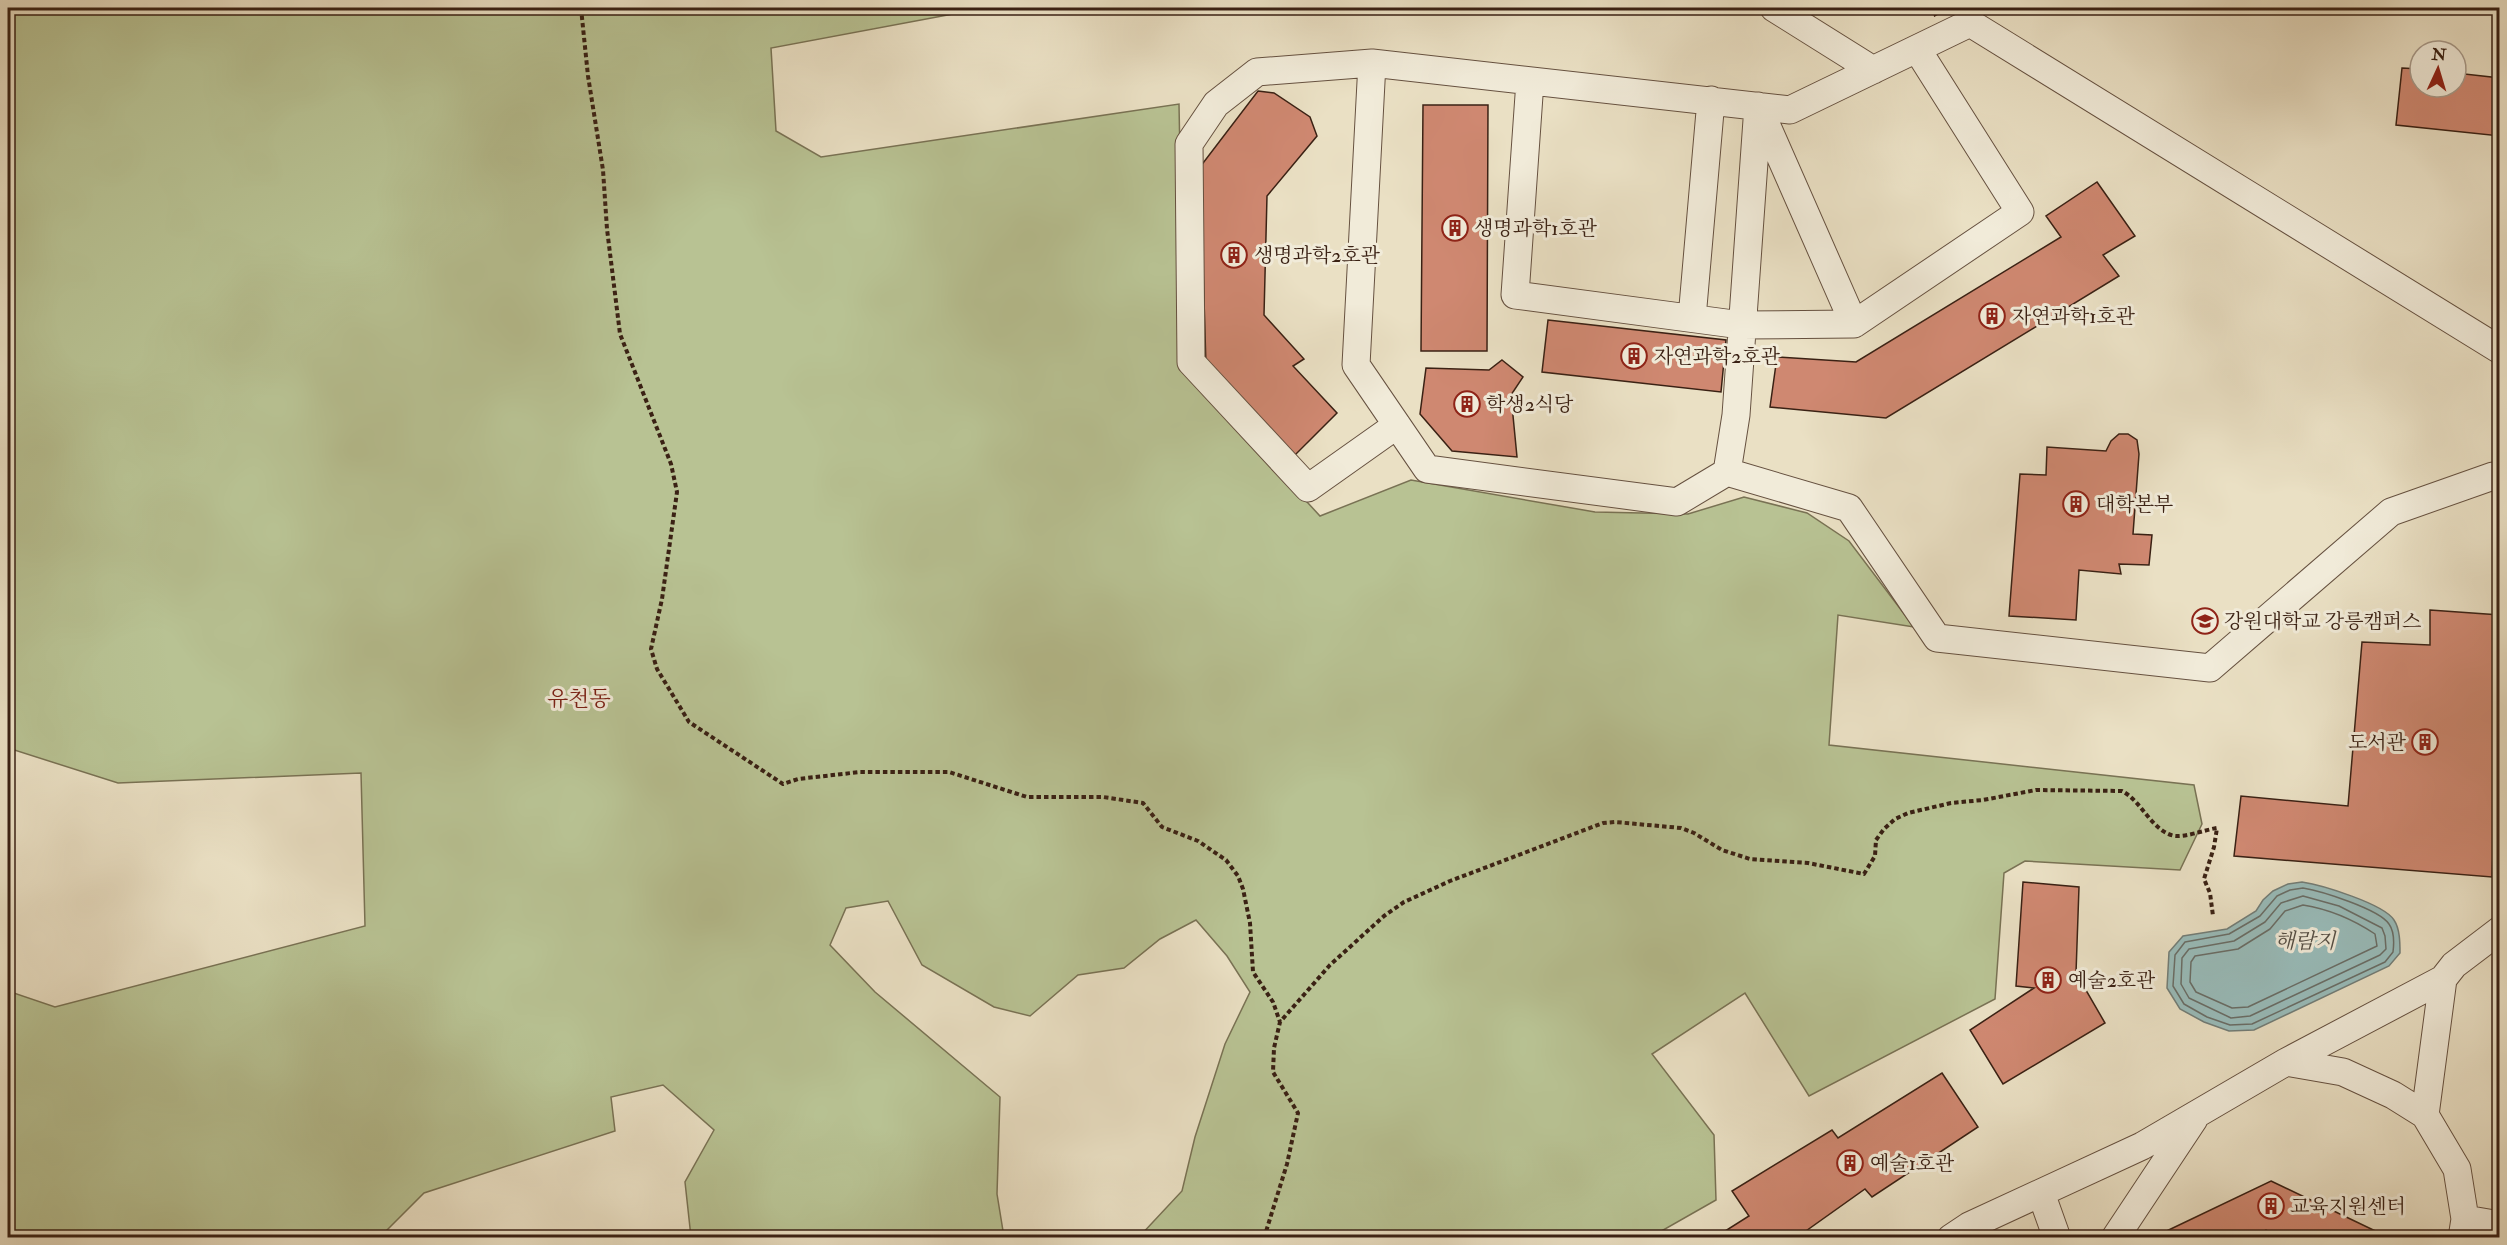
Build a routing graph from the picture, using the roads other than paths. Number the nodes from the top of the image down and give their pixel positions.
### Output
1 (1774, 8) edge
2 (1917, 49) junction
3 (1372, 63) junction
4 (1873, 70) junction
5 (1530, 81) junction
6 (1711, 100) junction
7 (1758, 106) junction
8 (1692, 318) junction
9 (1854, 324) junction
10 (1741, 325) junction
11 (2499, 350) edge
12 (1397, 425) junction
13 (1727, 472) junction
14 (2499, 476) edge
15 (2499, 930) edge
16 (2443, 979) junction
17 (2286, 1062) junction
18 (2198, 1113) junction
19 (2425, 1116) junction
20 (2042, 1193) junction
21 (2499, 1225) edge
22 (2463, 1228) edge
23 (1951, 1238) edge
24 (2057, 1238) edge
25 (2115, 1238) edge

1 - 4 lane
2 - 4 lane
2 - 9 lane
2 - 11 lane
3 - 5 lane
3 - 12 lane
3 - 12 lane
4 - 7 lane
5 - 6 lane
5 - 8 lane
6 - 7 lane
6 - 8 lane
7 - 9 lane
7 - 10 lane
8 - 10 lane
9 - 10 lane
10 - 13 lane
12 - 13 lane
13 - 14 lane
15 - 16 lane
16 - 17 lane
16 - 19 lane
17 - 18 lane
17 - 19 lane
18 - 20 lane
18 - 25 lane
19 - 22 lane
20 - 23 lane
20 - 24 lane
21 - 22 lane

